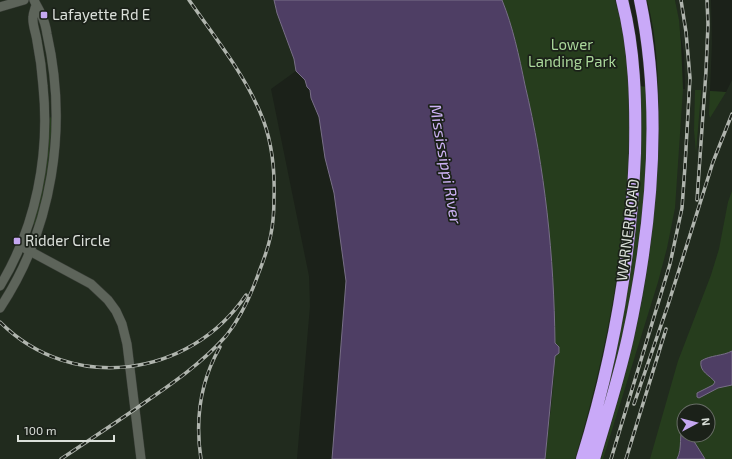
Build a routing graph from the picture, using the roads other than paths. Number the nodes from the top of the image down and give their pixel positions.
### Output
1 (24, 0) edge
2 (622, 0) edge
3 (640, 0) edge
4 (35, 2) edge
5 (0, 7) edge
6 (21, 247) junction
7 (30, 251) junction
8 (0, 286) edge
9 (0, 308) edge
10 (141, 459) edge
11 (582, 459) edge
12 (594, 459) edge

1 - 5 street
2 - 11 highway, WARNER ROAD
3 - 12 highway, WARNER ROAD
4 - 6 street
4 - 7 street
6 - 7 street
6 - 8 street
7 - 9 street
7 - 10 street

